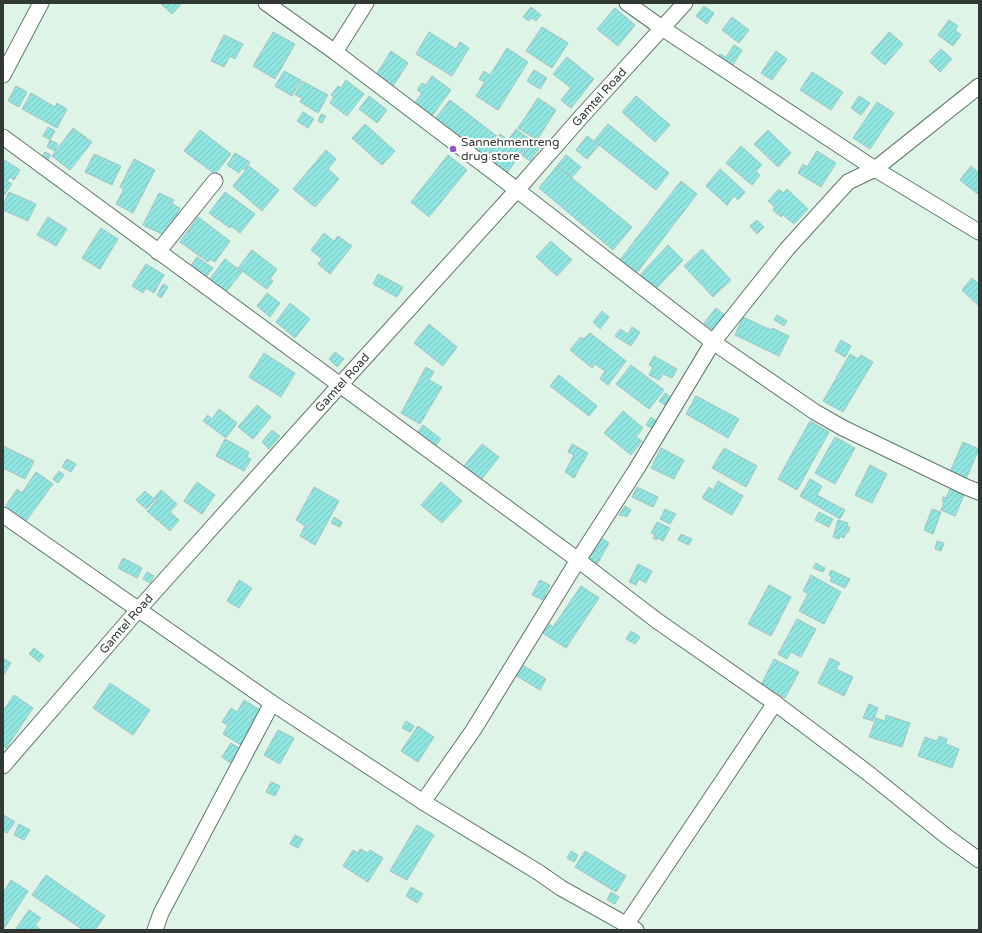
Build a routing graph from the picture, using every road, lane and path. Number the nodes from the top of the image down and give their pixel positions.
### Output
1 (41, 3) edge
2 (266, 3) edge
3 (366, 3) edge
4 (627, 3) edge
5 (685, 3) edge
6 (662, 28) junction
7 (335, 52) junction
8 (3, 75) edge
9 (979, 86) edge
10 (3, 137) edge
11 (875, 169) junction
12 (215, 181) dead end
13 (517, 190) junction
14 (979, 232) edge
15 (158, 252) junction
16 (714, 342) junction
17 (340, 385) junction
18 (979, 492) edge
19 (3, 515) edge
20 (578, 560) junction
21 (138, 610) junction
22 (272, 703) junction
23 (774, 703) junction
24 (3, 766) edge
25 (424, 802) junction
26 (979, 860) edge
27 (631, 928) edge
28 (155, 930) edge

1 - 8 street
2 - 7 street
3 - 7 street
4 - 6 street
5 - 6 street, Gamtel Road
6 - 11 street
6 - 13 street, Gamtel Road
7 - 13 street
9 - 11 street
10 - 15 street
11 - 14 street
11 - 16 street
12 - 15 street
13 - 16 street
13 - 17 street, Gamtel Road
15 - 17 street
16 - 18 street
16 - 20 street
17 - 20 street
17 - 21 street, Gamtel Road
19 - 21 street
20 - 23 street
20 - 25 street
21 - 22 street
21 - 24 street, Gamtel Road
22 - 25 street
22 - 28 street
23 - 26 street
23 - 27 street
25 - 27 street

